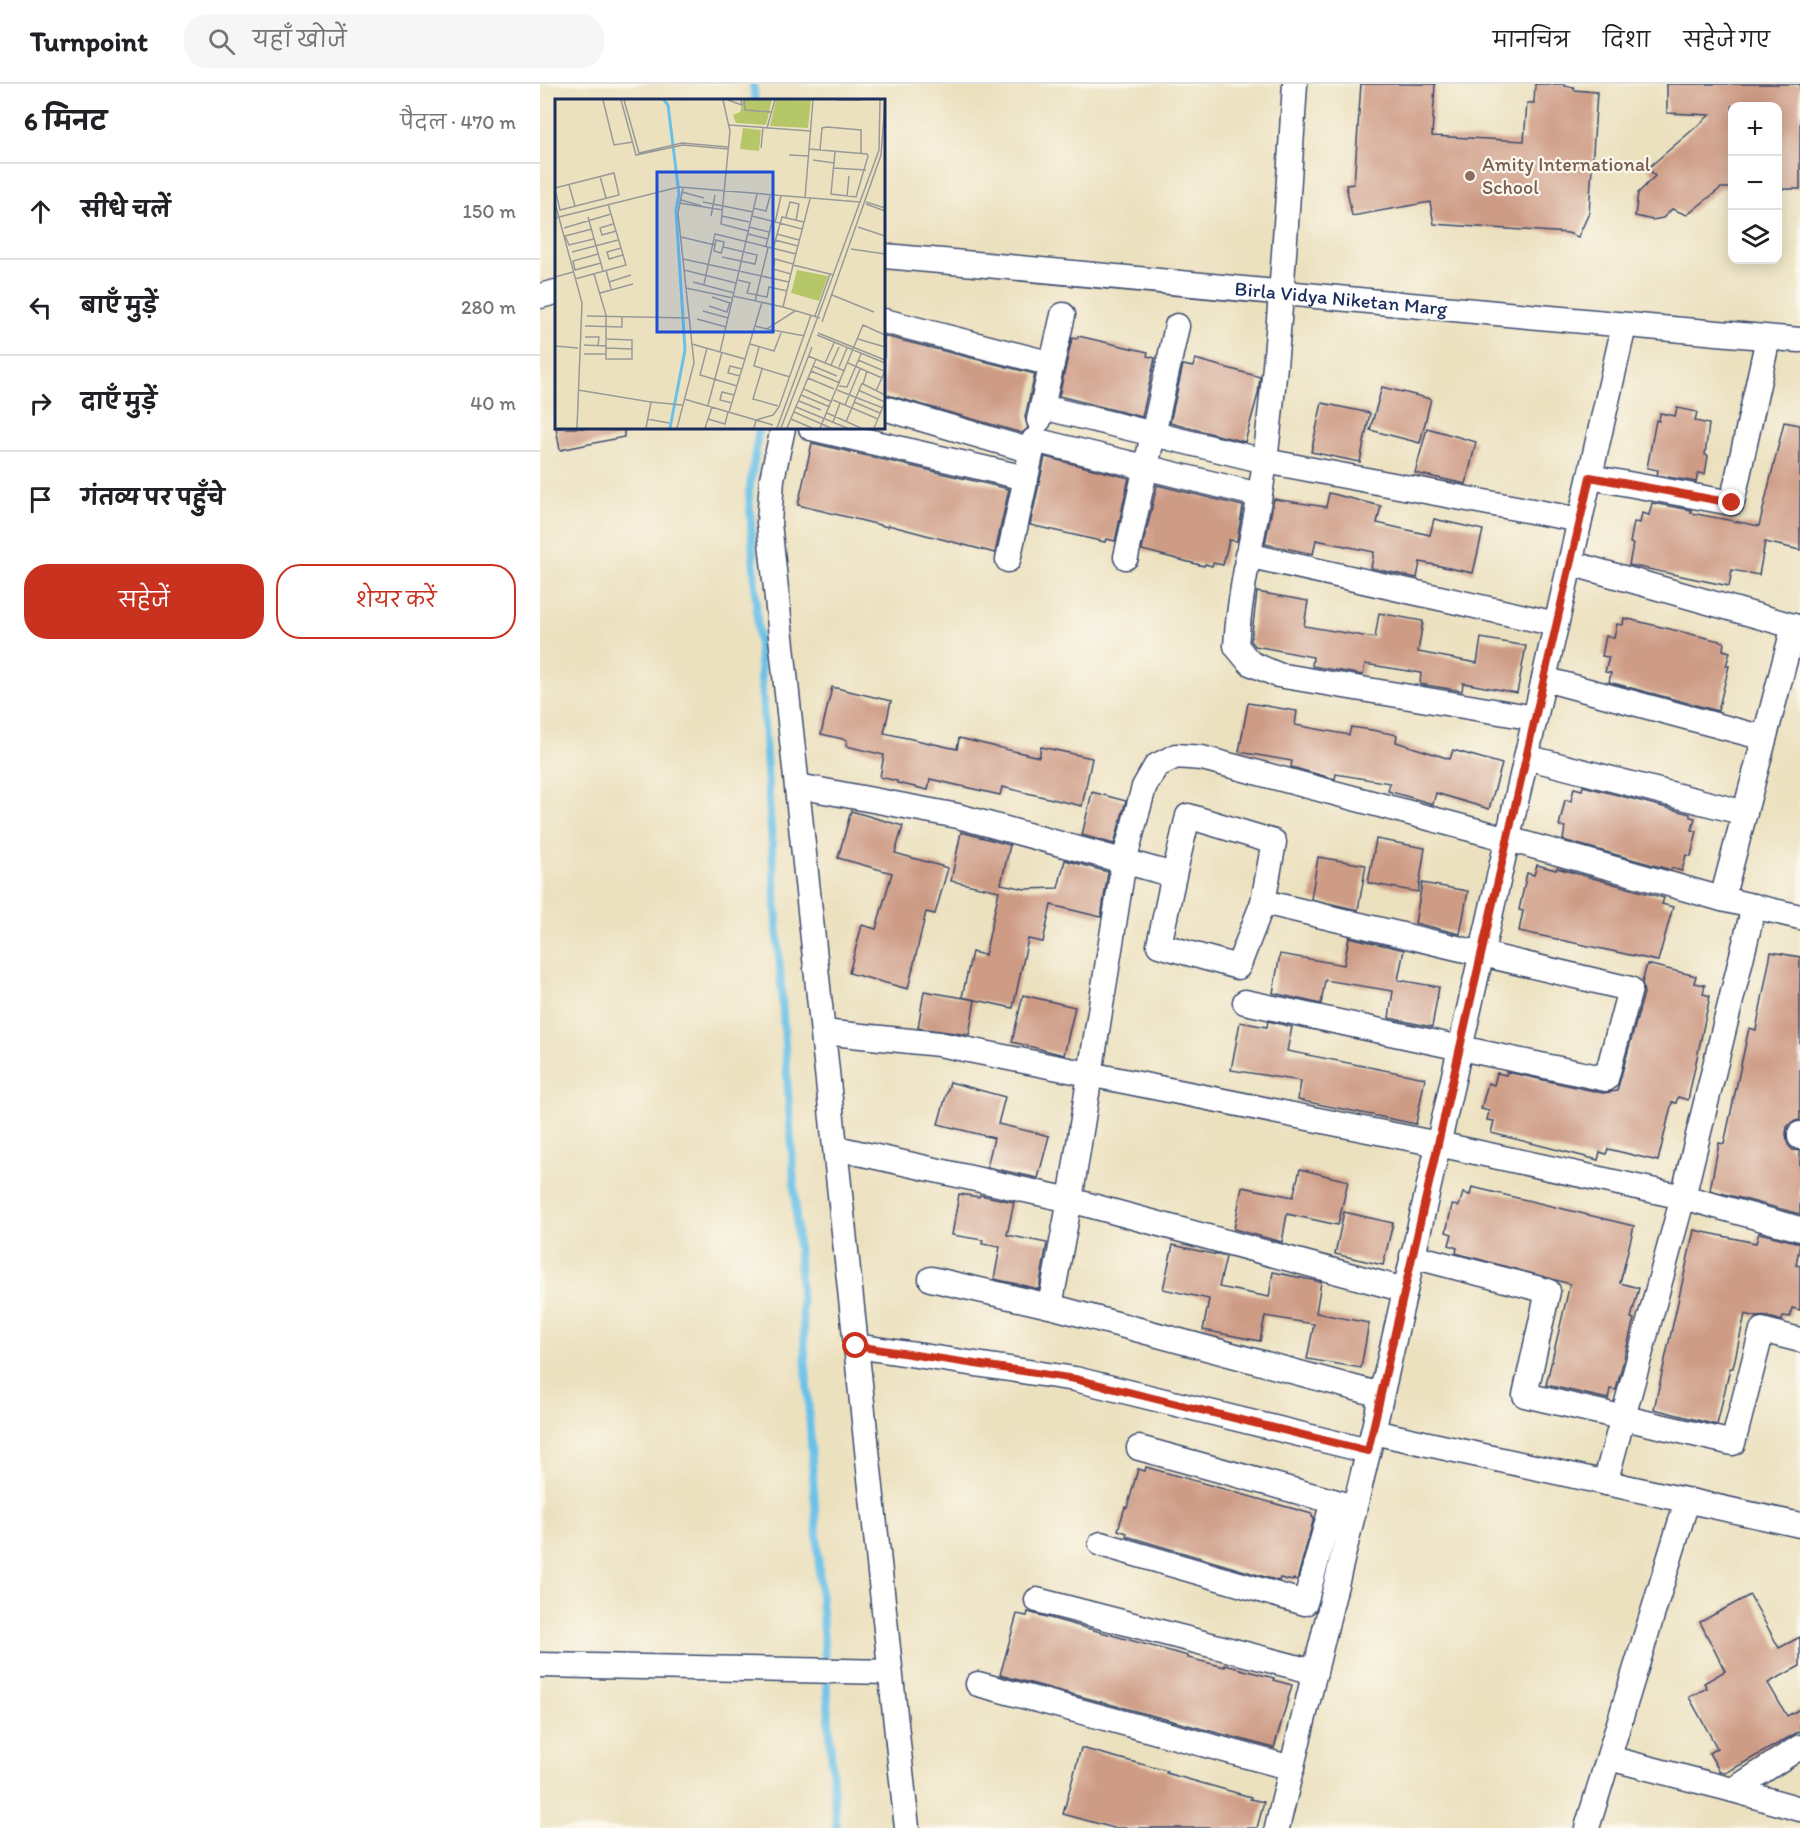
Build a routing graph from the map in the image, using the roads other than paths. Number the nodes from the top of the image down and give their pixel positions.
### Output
1 (1295, 84) edge
2 (885, 256) edge
3 (555, 292) edge
4 (1282, 292) junction
5 (540, 296) edge
6 (1063, 315) dead end
7 (885, 321) edge
8 (1177, 326) dead end
9 (1624, 326) junction
10 (1768, 338) junction
11 (1800, 340) edge
12 (1052, 364) junction
13 (1042, 406) junction
14 (885, 408) edge
15 (783, 429) edge
16 (815, 429) edge
17 (1154, 435) junction
18 (1033, 446) junction
19 (1265, 461) junction
20 (1147, 467) junction
21 (1590, 477) junction
22 (1026, 478) junction
23 (1259, 495) junction
24 (1580, 520) junction
25 (1247, 555) junction
26 (1126, 557) dead end
27 (1008, 560) dead end
28 (1570, 563) junction
29 (1556, 624) junction
30 (1797, 627) edge
31 (1544, 679) junction
32 (1535, 718) junction
33 (1764, 738) junction
34 (1526, 757) junction
35 (798, 786) junction
36 (1745, 813) junction
37 (1508, 839) junction
38 (1124, 861) junction
39 (1174, 875) junction
40 (1722, 899) junction
41 (1263, 902) junction
42 (1754, 906) junction
43 (1800, 917) edge
44 (1481, 954) junction
45 (1245, 1002) dead end
46 (823, 1032) junction
47 (1459, 1049) junction
48 (1090, 1073) junction
49 (1438, 1144) junction
50 (836, 1148) junction
51 (1683, 1197) junction
52 (1070, 1200) junction
53 (1800, 1229) edge
54 (1412, 1256) junction
55 (931, 1279) dead end
56 (1405, 1290) junction
57 (1050, 1306) junction
58 (1800, 1340) edge
59 (856, 1346) junction
60 (1381, 1395) junction
61 (1623, 1416) junction
62 (1370, 1441) junction
63 (1138, 1448) dead end
64 (1605, 1483) junction
65 (1688, 1501) junction
66 (1344, 1504) junction
67 (1800, 1525) edge
68 (1101, 1544) dead end
69 (1037, 1600) dead end
70 (540, 1665) edge
71 (890, 1672) junction
72 (1315, 1672) junction
73 (978, 1684) dead end
74 (1800, 1747) edge
75 (1609, 1758) junction
76 (1292, 1768) junction
77 (1733, 1790) junction
78 (1800, 1809) edge
79 (907, 1828) edge
80 (1277, 1828) edge
81 (1587, 1828) edge

1 - 4 street
2 - 4 street, Birla Vidya Niketan Marg
3 - 5 street
4 - 9 street, Birla Vidya Niketan Marg
4 - 19 street
6 - 12 street
7 - 12 street
8 - 17 street
9 - 10 street, Birla Vidya Niketan Marg
9 - 21 street
10 - 11 street, Birla Vidya Niketan Marg
10 - 21 street
12 - 13 street
13 - 17 street
13 - 18 street
14 - 18 street
15 - 35 street
16 - 22 street
17 - 19 street
17 - 20 street
18 - 20 street
18 - 22 street
19 - 23 street
19 - 24 street
20 - 23 street
20 - 26 street
21 - 24 street
22 - 27 street
23 - 25 street
24 - 28 street
25 - 29 street
25 - 32 street
28 - 29 street
28 - 30 street
29 - 31 street
30 - 33 street
31 - 32 street
31 - 33 street
32 - 34 street
33 - 36 street
34 - 36 street
34 - 37 street
35 - 38 street
35 - 46 street
36 - 40 street
37 - 38 street
37 - 40 street
37 - 44 street
38 - 39 street
38 - 48 street
39 - 41 street
39 - 41 street
40 - 42 street
41 - 44 street
42 - 43 street
42 - 51 street
44 - 47 street
44 - 47 street
45 - 47 street
46 - 48 street
46 - 50 street
47 - 49 street
48 - 49 street
48 - 52 street
49 - 51 street
49 - 54 street
50 - 52 street
50 - 59 street
51 - 53 street
51 - 61 street
52 - 56 street
52 - 57 street
54 - 56 street
54 - 61 street
55 - 57 street
56 - 60 street
57 - 60 street
58 - 61 street
59 - 62 street
59 - 71 street
60 - 62 street
61 - 64 street
62 - 64 street
62 - 66 street
63 - 66 street
64 - 65 street
65 - 67 street
65 - 75 street
66 - 68 street
66 - 72 street
69 - 72 street
70 - 71 street
71 - 79 street
72 - 76 street
73 - 76 street
74 - 77 street
75 - 77 street
75 - 81 street
76 - 80 street
77 - 78 street

